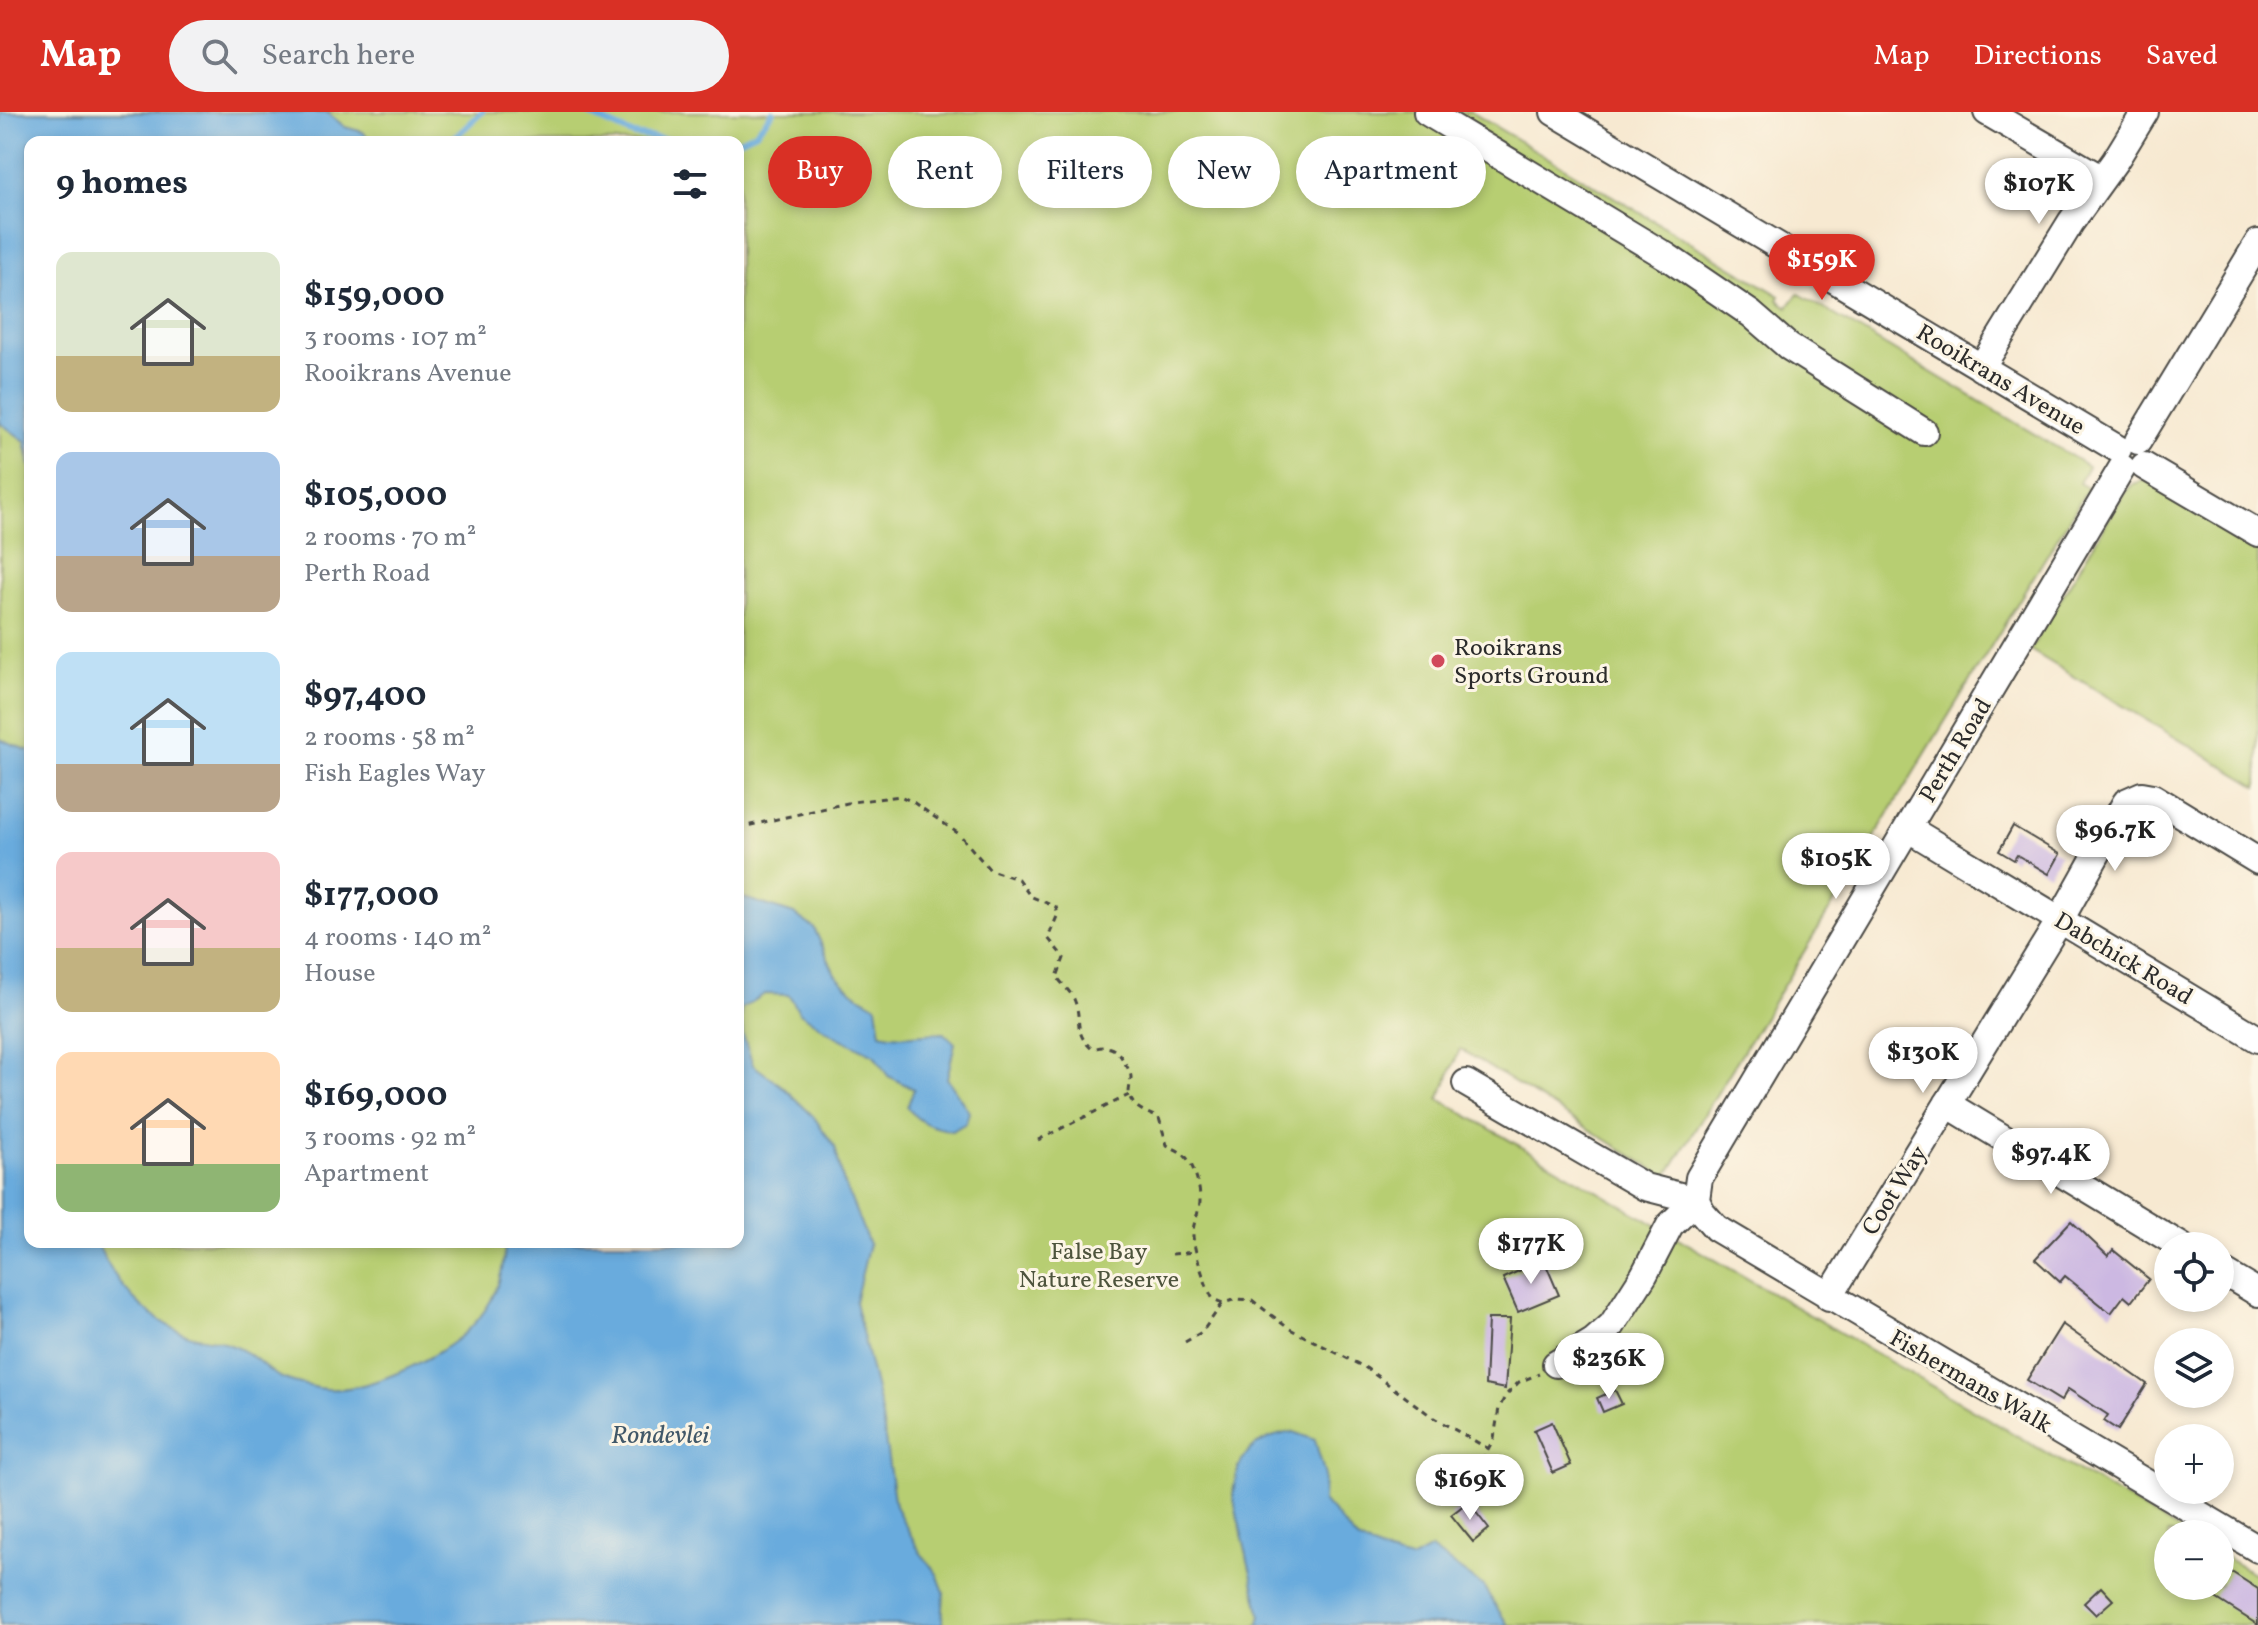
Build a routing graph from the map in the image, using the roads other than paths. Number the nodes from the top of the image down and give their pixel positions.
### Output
1 (1427, 112) edge
2 (1554, 112) edge
3 (1987, 112) edge
4 (2145, 112) edge
5 (1583, 119) edge
6 (2102, 179) junction
7 (2258, 243) edge
8 (1981, 368) junction
9 (1924, 432) dead end
10 (2131, 456) junction
11 (2258, 533) edge
12 (1909, 829) junction
13 (2258, 861) edge
14 (2060, 920) junction
15 (2258, 1039) edge
16 (1466, 1083) dead end
17 (1947, 1104) junction
18 (1696, 1200) junction
19 (2158, 1232) edge
20 (2234, 1278) edge
21 (2258, 1293) edge
22 (1829, 1297) junction
23 (1556, 1364) road end
24 (2258, 1549) edge

1 - 9 street
2 - 5 street, Rooikrans Avenue
3 - 6 street
4 - 6 street
5 - 8 street, Rooikrans Avenue
6 - 8 street
7 - 10 street, Perth Road
8 - 10 street, Rooikrans Avenue
10 - 11 street, Rooikrans Avenue
10 - 12 street, Perth Road
12 - 14 street, Dabchick Road
12 - 18 street, Perth Road
13 - 14 street, Coot Way
14 - 15 street, Dabchick Road
14 - 17 street, Coot Way
16 - 18 street
17 - 19 street
17 - 22 street, Coot Way
18 - 22 street, Fishermans Walk
18 - 23 street
20 - 21 street
22 - 24 street, Fishermans Walk

